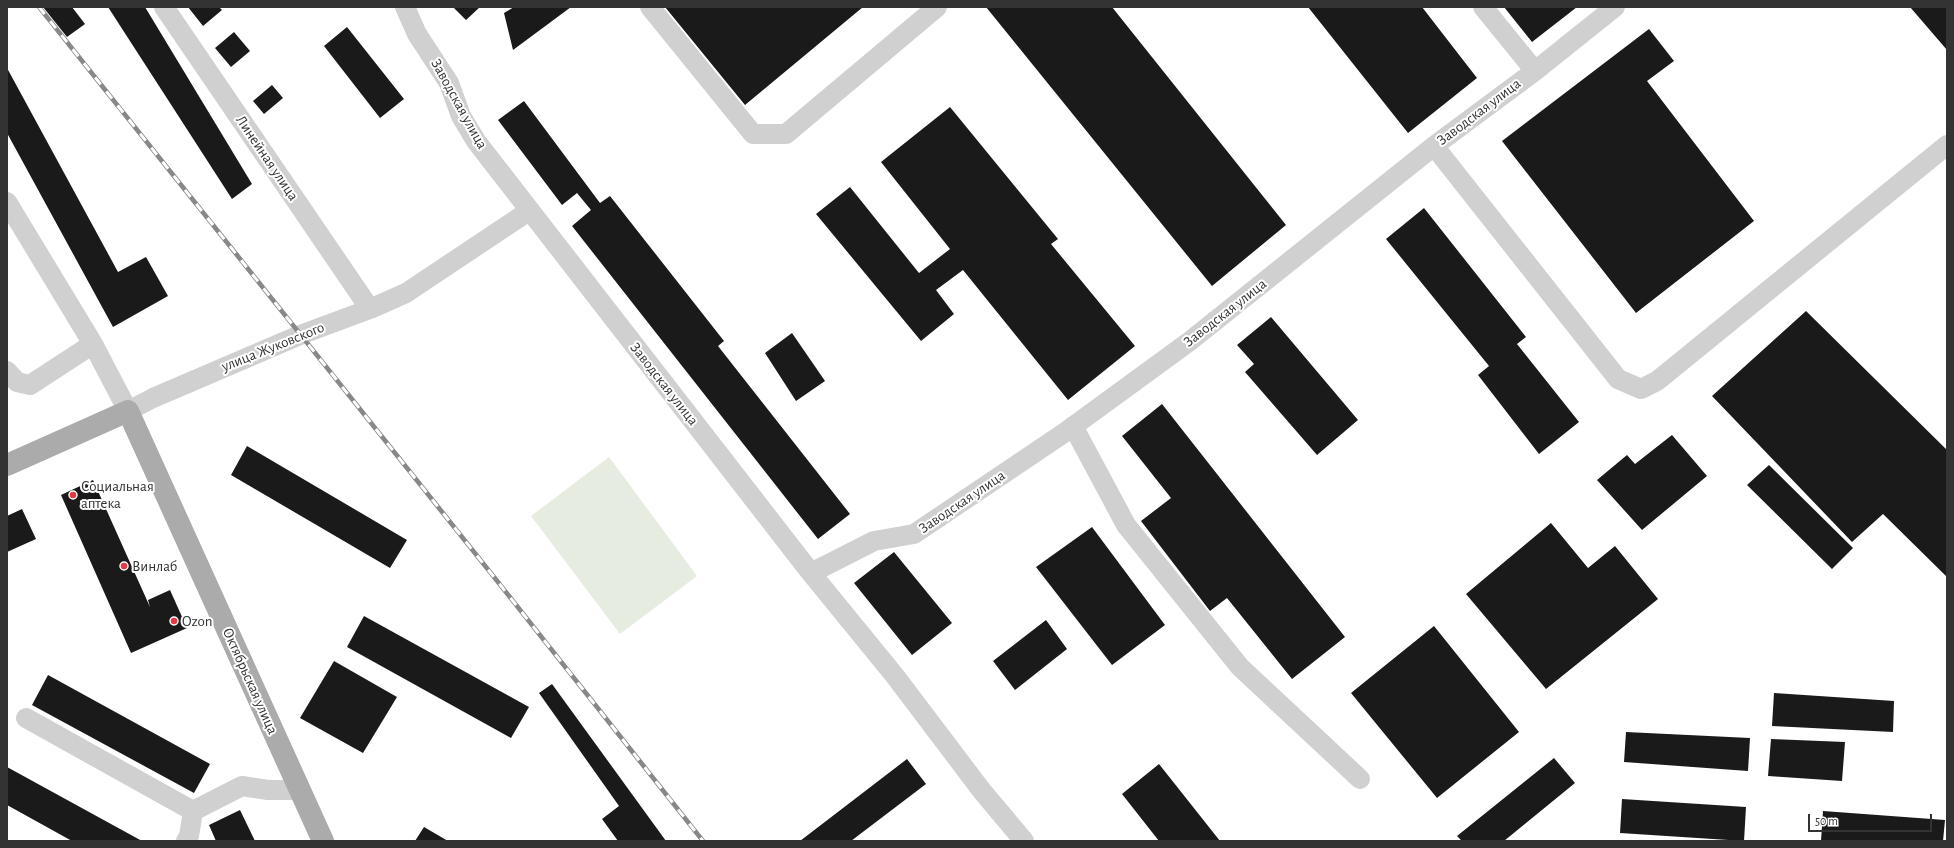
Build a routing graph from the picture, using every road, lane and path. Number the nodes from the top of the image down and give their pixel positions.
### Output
1 (164, 7) edge
2 (405, 7) edge
3 (650, 7) edge
4 (936, 7) edge
5 (1483, 7) edge
6 (1615, 7) edge
7 (1535, 71) junction
8 (1947, 145) edge
9 (1434, 146) junction
10 (7, 202) edge
11 (529, 211) junction
12 (370, 309) junction
13 (93, 344) junction
14 (7, 371) edge
15 (128, 411) junction
16 (1073, 426) junction
17 (7, 465) edge
18 (811, 573) junction
19 (26, 718) dead end
20 (1360, 780) dead end
21 (300, 790) junction
22 (194, 811) junction
23 (186, 841) edge
24 (323, 841) edge
25 (1024, 841) edge

1 - 12 street, Линейная улица
2 - 11 street, Заводская улица
3 - 4 street
5 - 7 street
6 - 7 street, Заводская улица
7 - 9 street, Заводская улица
8 - 9 street
9 - 16 street, Заводская улица
10 - 13 street
11 - 12 street, улица Жуковского
11 - 18 street, Заводская улица
12 - 15 street, улица Жуковского
13 - 14 street
13 - 15 street
15 - 17 main road, улица Жуковского
15 - 21 main road, Октябрьская улица
16 - 18 street, Заводская улица
16 - 20 street
18 - 25 street
19 - 22 street
21 - 22 street
21 - 24 main road, Октябрьская улица
22 - 23 street

